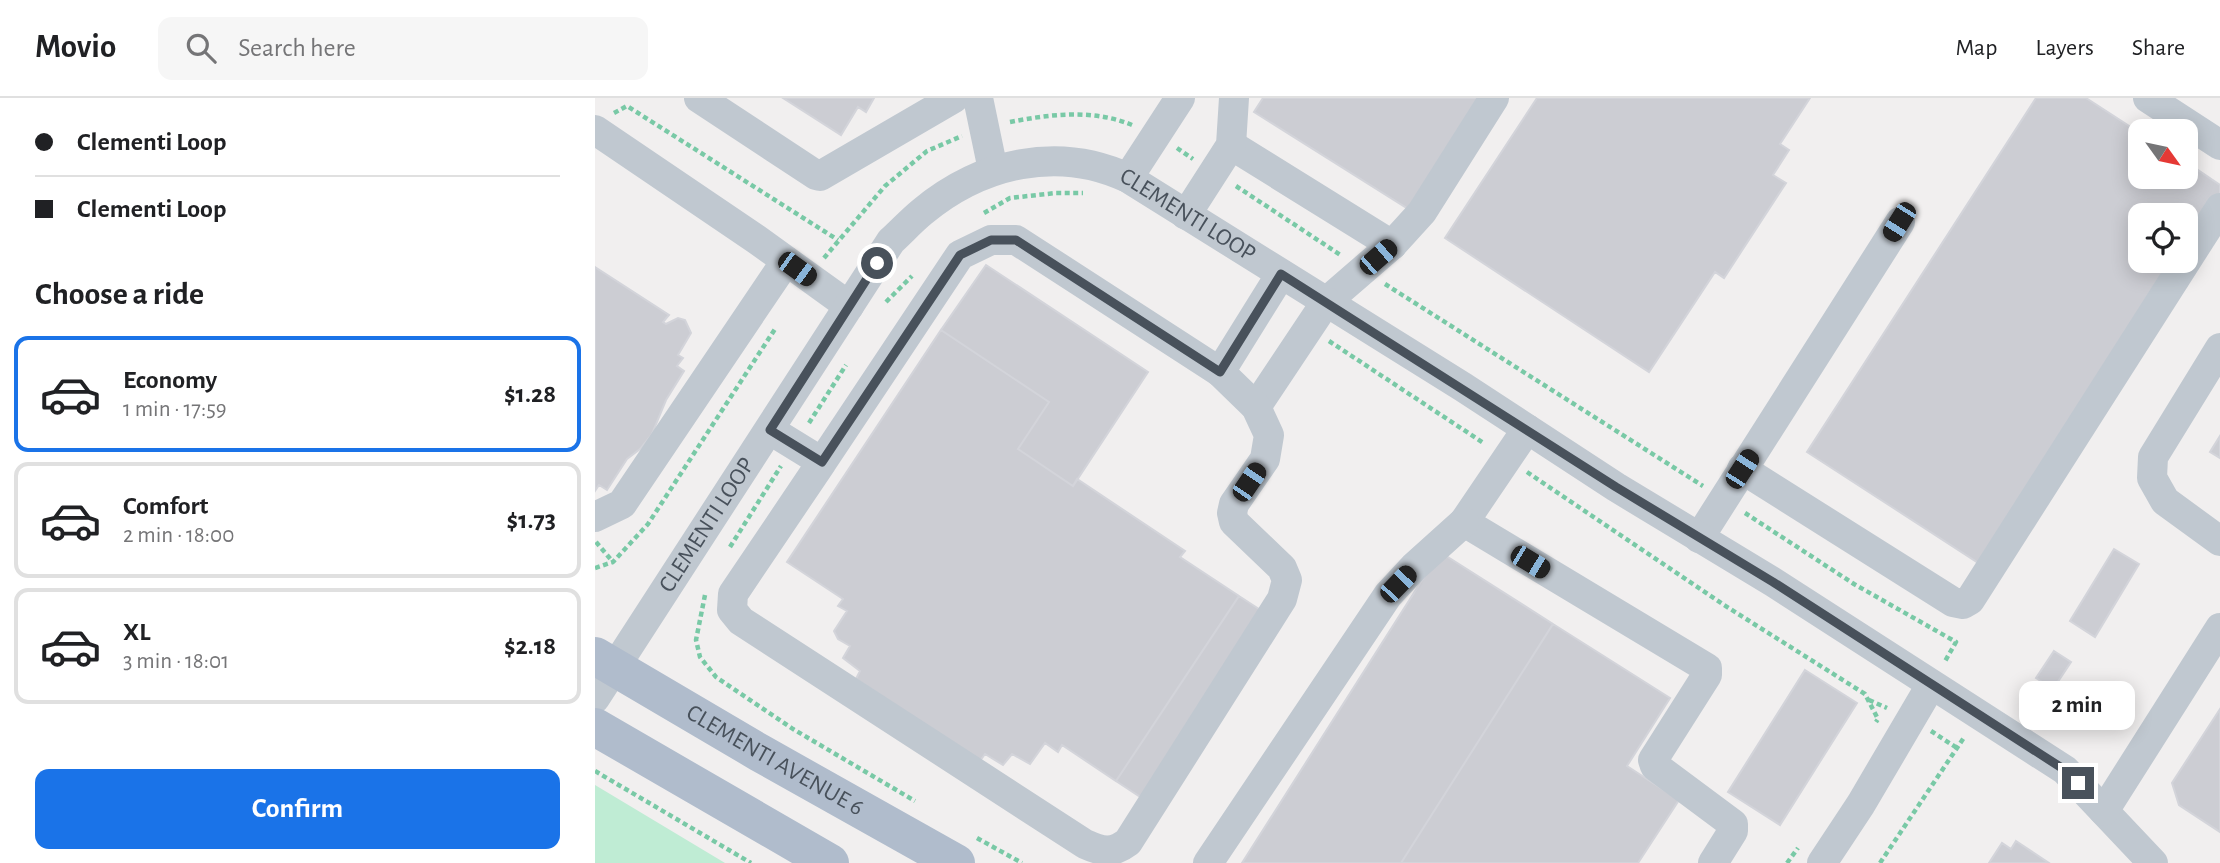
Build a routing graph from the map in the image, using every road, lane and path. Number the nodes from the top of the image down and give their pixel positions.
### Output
1 (699, 98) edge
2 (954, 98) edge
3 (978, 98) edge
4 (1180, 98) edge
5 (1234, 98) edge
6 (1494, 98) edge
7 (2148, 98) edge
8 (600, 124) edge
9 (1231, 145) junction
10 (2220, 145) edge
11 (993, 170) junction
12 (1213, 172) junction
13 (1128, 178) junction
14 (2220, 208) edge
15 (1186, 215) junction
16 (1899, 222) dead end
17 (838, 240) dead end
18 (1392, 245) junction
19 (786, 261) junction
20 (1363, 270) junction
21 (1281, 274) junction
22 (1326, 302) junction
23 (849, 306) junction
24 (2220, 348) edge
25 (1220, 372) junction
26 (1256, 407) junction
27 (1527, 429) junction
28 (770, 430) junction
29 (822, 462) junction
30 (1742, 469) junction
31 (1724, 499) junction
32 (595, 517) edge
33 (1464, 522) junction
34 (1699, 538) junction
35 (595, 541) edge
36 (2220, 541) edge
37 (613, 562) dead end
38 (2220, 628) edge
39 (700, 657) dead end
40 (602, 674) edge
41 (1931, 685) junction
42 (1979, 715) junction
43 (595, 727) edge
44 (595, 771) edge
45 (920, 804) dead end
46 (2104, 811) junction
47 (961, 847) edge
48 (751, 863) edge
49 (830, 863) edge
50 (1022, 863) edge
51 (1208, 863) edge
52 (1713, 863) edge
53 (1822, 863) edge
54 (1880, 863) edge
55 (2153, 863) edge

1 - 2 street
3 - 11 street
4 - 13 street
5 - 9 street
6 - 18 street
7 - 10 street
8 - 17 path
8 - 19 street
9 - 12 street
9 - 18 street
11 - 13 street, CLEMENTI LOOP
11 - 23 street, CLEMENTI LOOP
12 - 15 street
12 - 20 path
13 - 15 street, CLEMENTI LOOP
14 - 30 street
15 - 21 street, CLEMENTI LOOP
16 - 30 street
18 - 20 street
19 - 23 street
19 - 32 street
20 - 22 street
20 - 31 path
21 - 22 street, CLEMENTI LOOP
21 - 25 street
22 - 26 street
22 - 27 street, CLEMENTI LOOP
23 - 28 street, CLEMENTI LOOP
24 - 36 street
25 - 26 street
25 - 29 street
26 - 29 street
27 - 33 street
27 - 34 street, CLEMENTI LOOP
28 - 29 street
28 - 40 street, CLEMENTI LOOP
30 - 31 street
31 - 34 street
31 - 41 path
33 - 51 street
33 - 52 street
34 - 41 street, CLEMENTI LOOP
35 - 37 path
38 - 46 street
39 - 45 path
40 - 47 main road, CLEMENTI AVENUE 6
41 - 42 street, CLEMENTI LOOP
41 - 53 street
42 - 46 street, CLEMENTI LOOP
42 - 54 path
43 - 49 main road
44 - 48 path
46 - 55 street, CLEMENTI LOOP
47 - 50 path

